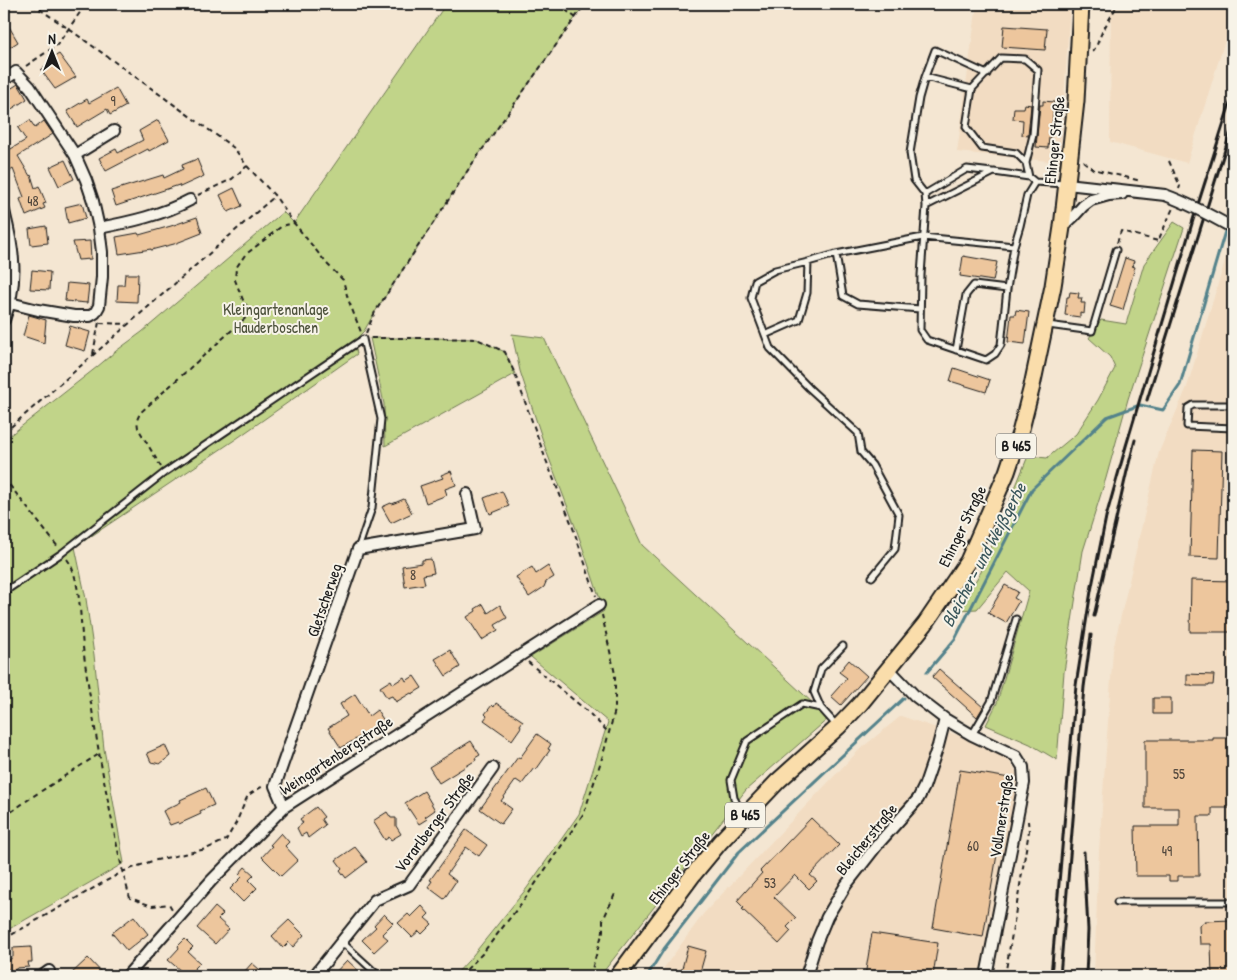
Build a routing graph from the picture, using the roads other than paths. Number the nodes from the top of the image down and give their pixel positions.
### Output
1 (1081, 4) edge
2 (987, 74) junction
3 (925, 77) junction
4 (4, 80) edge
5 (972, 89) junction
6 (114, 132) dead end
7 (75, 154) junction
8 (1026, 163) junction
9 (994, 172) junction
10 (1029, 177) junction
11 (1036, 182) junction
12 (1067, 184) junction
13 (1141, 192) junction
14 (925, 194) junction
15 (190, 200) road end
16 (926, 206) junction
17 (4, 212) edge
18 (1062, 227) junction
19 (99, 228) junction
20 (1233, 228) edge
21 (923, 237) junction
22 (1014, 246) junction
23 (1116, 250) road end
24 (836, 254) junction
25 (808, 262) junction
26 (1007, 290) junction
27 (10, 303) junction
28 (920, 309) junction
29 (4, 320) edge
30 (1045, 324) junction
31 (765, 335) junction
32 (956, 350) junction
33 (1233, 404) edge
34 (1233, 428) edge
35 (467, 494) dead end
36 (358, 549) junction
37 (872, 577) dead end
38 (4, 592) edge
39 (599, 605) road end
40 (1016, 619) dead end
41 (843, 646) dead end
42 (890, 669) junction
43 (821, 708) junction
44 (946, 719) junction
45 (833, 722) junction
46 (972, 734) junction
47 (493, 768) dead end
48 (284, 807) junction
49 (743, 816) junction
50 (1117, 902) dead end
51 (1233, 902) edge
52 (342, 942) junction
53 (130, 973) edge
54 (142, 976) edge
55 (314, 976) edge
56 (378, 976) edge
57 (618, 976) edge
58 (806, 976) edge
59 (986, 976) edge

1 - 12 main road, Ehinger Straße / B 465
2 - 3 lane
2 - 5 lane
2 - 8 lane
3 - 5 lane
3 - 14 lane
4 - 7 street
5 - 8 lane
6 - 7 street
7 - 19 street
8 - 10 lane
9 - 10 lane
9 - 14 lane
9 - 16 lane
10 - 11 lane
11 - 12 lane
11 - 22 lane
12 - 13 street
12 - 18 main road, Ehinger Straße / B 465
13 - 18 street
13 - 20 street, bridge
14 - 16 lane
15 - 19 street
16 - 21 lane
17 - 27 street
18 - 30 main road, Ehinger Straße / B 465
19 - 27 street
21 - 22 lane
21 - 24 lane
21 - 28 lane
22 - 26 lane
23 - 30 lane
24 - 25 lane
24 - 28 lane
25 - 31 lane
25 - 31 lane
26 - 32 lane
26 - 32 lane
27 - 29 street
28 - 32 lane
30 - 42 main road, Ehinger Straße / B 465
31 - 37 lane
33 - 34 lane
35 - 36 street, Gletscherweg
36 - 38 lane
36 - 48 street, Gletscherweg
39 - 48 street, Weingartenbergstraße
40 - 46 lane
41 - 43 lane
42 - 44 street, Vollmerstraße
42 - 45 main road, Ehinger Straße / B 465
43 - 45 lane
43 - 49 lane
44 - 46 street, Vollmerstraße
44 - 58 street, Bleicherstraße
45 - 49 main road, Ehinger Straße / B 465
46 - 59 street, Vollmerstraße
47 - 52 street, Vorarlberger Straße
48 - 53 street, Weingartenbergstraße
49 - 57 main road, Ehinger Straße / B 465
50 - 51 lane
52 - 55 street, Vorarlberger Straße
52 - 56 lane
53 - 54 street

